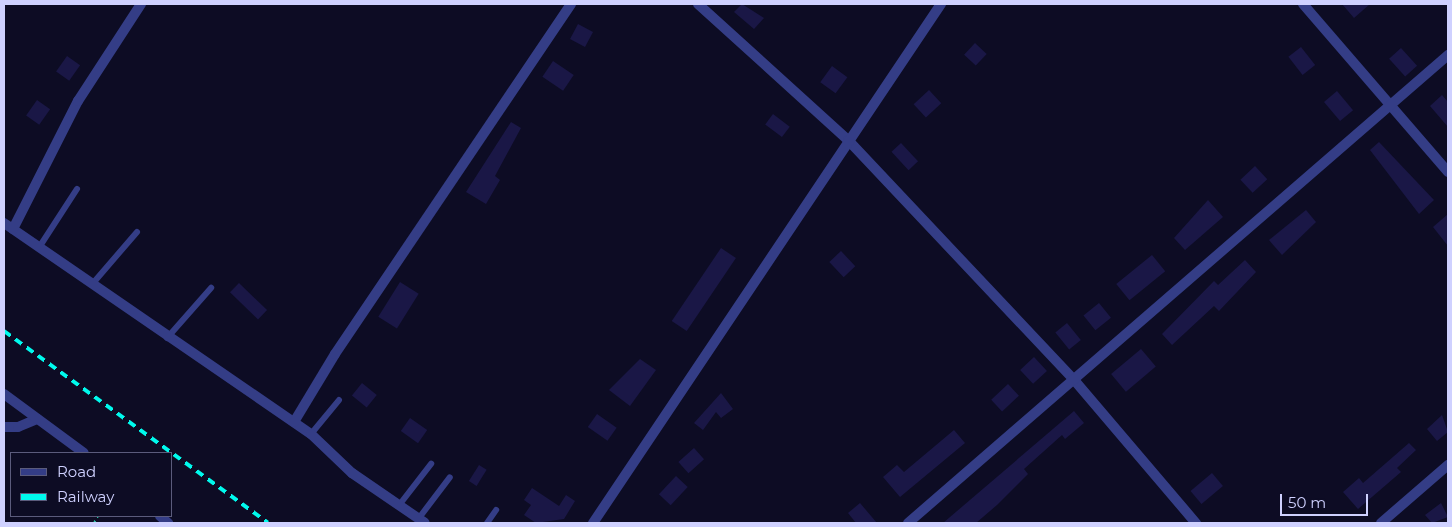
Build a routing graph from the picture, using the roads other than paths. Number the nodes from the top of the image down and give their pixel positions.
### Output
1 (141, 4) edge
2 (572, 4) edge
3 (698, 4) edge
4 (940, 4) edge
5 (1303, 4) edge
6 (1448, 55) edge
7 (1390, 105) junction
8 (848, 140) junction
9 (1448, 172) edge
10 (77, 188) dead end
11 (4, 223) edge
12 (14, 229) junction
13 (137, 232) dead end
14 (40, 246) junction
15 (94, 282) junction
16 (211, 288) dead end
17 (167, 338) junction
18 (1075, 381) junction
19 (4, 394) edge
20 (339, 400) dead end
21 (37, 419) junction
22 (294, 422) junction
23 (4, 427) edge
24 (311, 434) junction
25 (83, 452) edge
26 (431, 464) dead end
27 (1448, 465) edge
28 (450, 477) dead end
29 (400, 504) junction
30 (496, 510) dead end
31 (422, 521) edge
32 (487, 523) edge
33 (593, 523) edge
34 (908, 523) edge
35 (1196, 523) edge
36 (1381, 523) edge

1 - 12 street
2 - 22 street
3 - 8 street
4 - 8 street
5 - 7 street
6 - 7 street
7 - 9 street
7 - 18 street
8 - 18 street
8 - 33 street
10 - 14 lane
11 - 12 street
12 - 14 street
13 - 15 lane
14 - 15 street
15 - 17 street
16 - 17 lane
17 - 22 street
18 - 34 street
18 - 35 street
19 - 21 street
20 - 24 lane
21 - 23 street
21 - 25 street
22 - 24 street
24 - 29 street
26 - 29 lane
27 - 36 street
28 - 31 lane
29 - 31 street
30 - 32 lane

